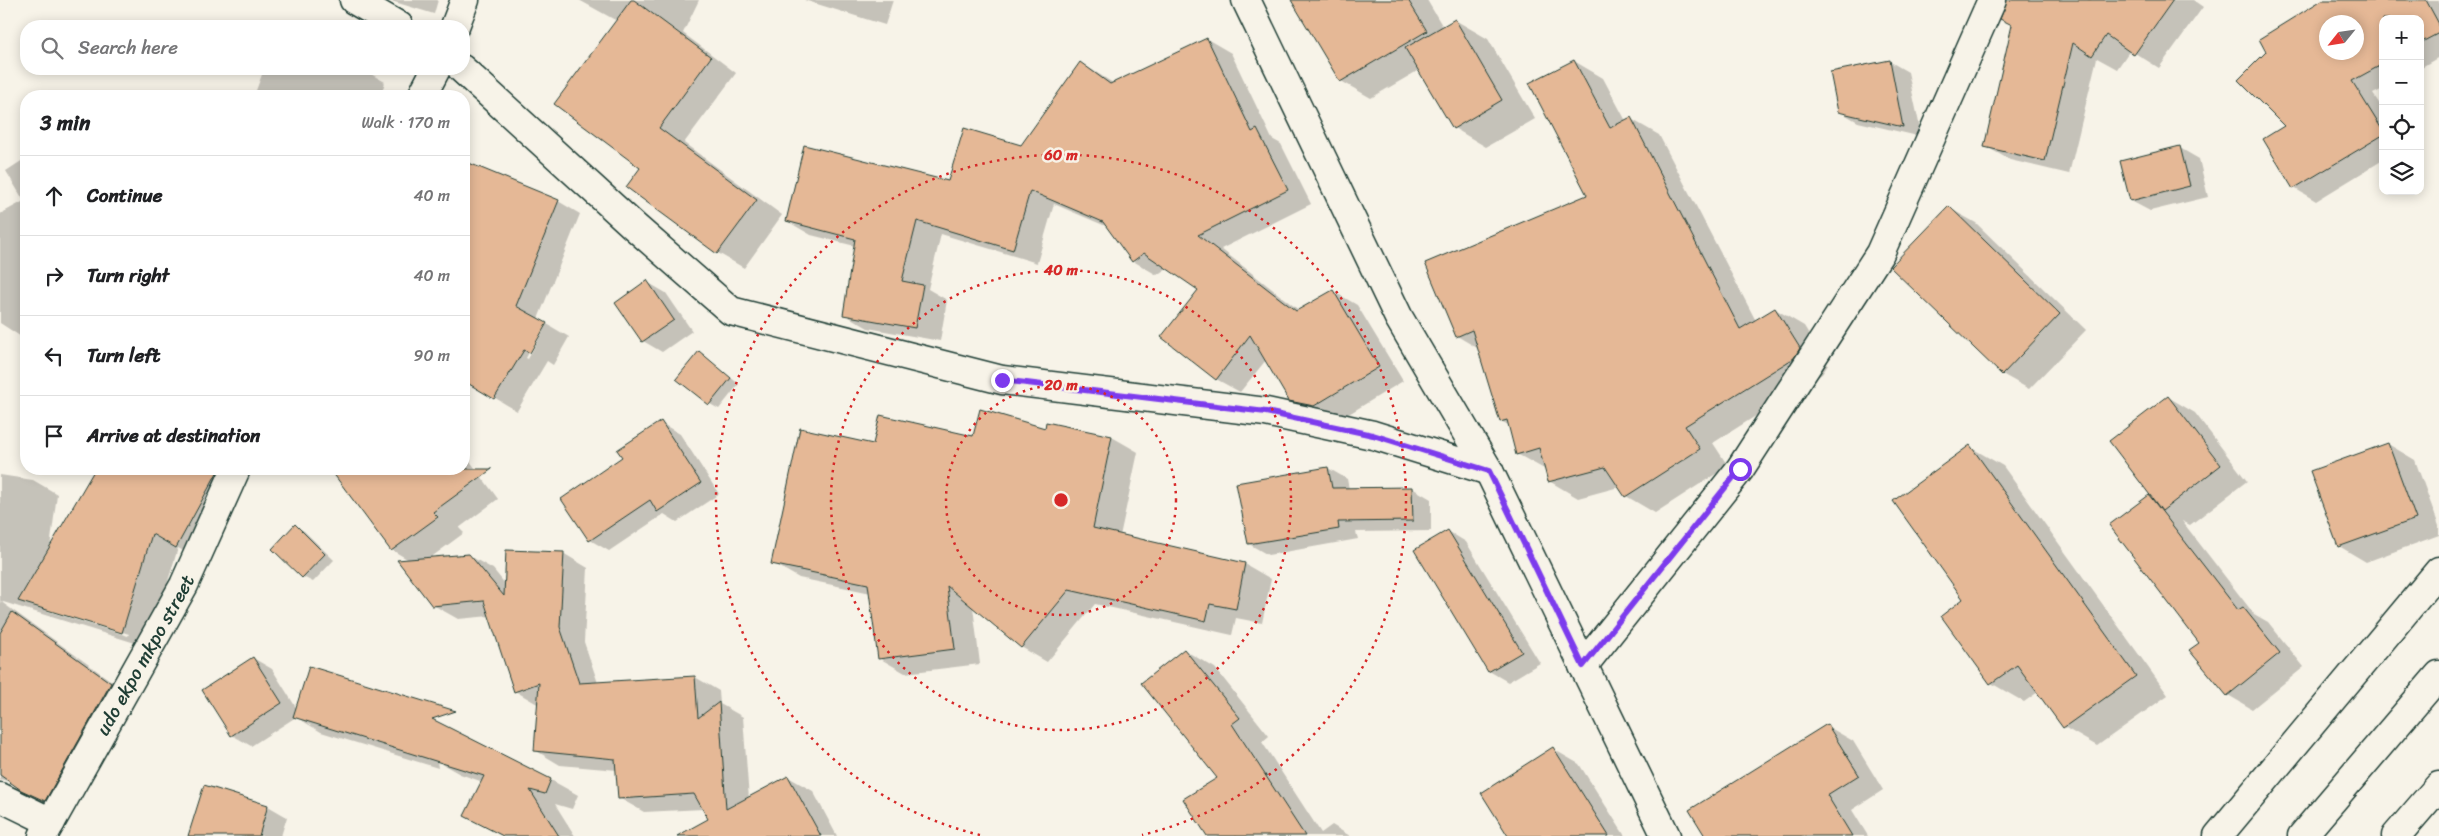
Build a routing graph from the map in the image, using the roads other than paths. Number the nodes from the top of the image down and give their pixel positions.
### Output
1 (354, 0) edge
2 (465, 0) edge
3 (1246, 0) edge
4 (1992, 0) edge
5 (389, 20) edge
6 (457, 20) edge
7 (433, 75) edge
8 (469, 75) edge
9 (425, 90) edge
10 (1489, 471) junction
11 (233, 475) edge
12 (2439, 571) edge
13 (1583, 666) junction
14 (2439, 675) edge
15 (2439, 786) edge
16 (0, 797) edge
17 (47, 829) edge
18 (1666, 836) edge
19 (2218, 836) edge
20 (2302, 836) edge
21 (2396, 836) edge

1 - 5 street
2 - 6 street
3 - 10 street
4 - 13 street
7 - 9 street
8 - 10 street
10 - 13 street
11 - 17 street, udo ekpo mkpo street
12 - 19 street
13 - 18 street
14 - 20 street
15 - 21 street
16 - 17 street

